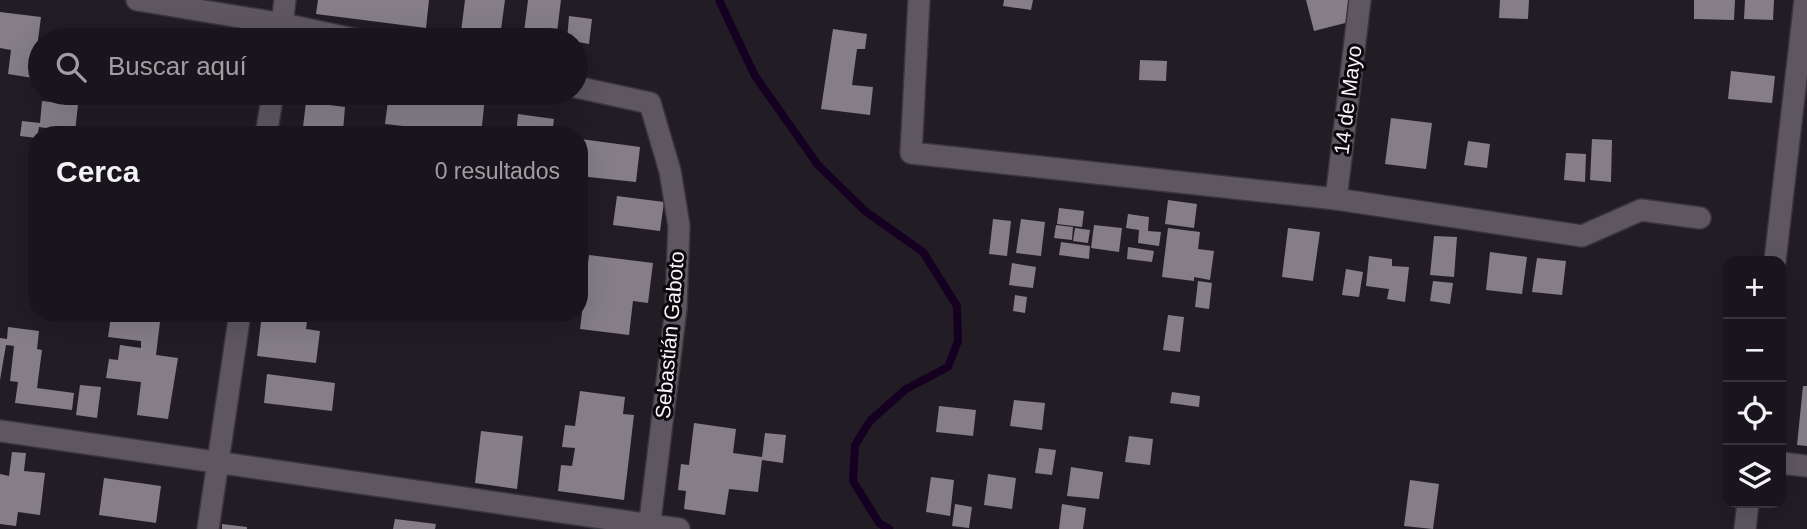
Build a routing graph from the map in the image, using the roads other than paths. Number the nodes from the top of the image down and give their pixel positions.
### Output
1 (137, 0) edge
2 (285, 0) edge
3 (919, 0) edge
4 (1360, 0) edge
5 (1805, 0) edge
6 (263, 28) edge
7 (282, 28) edge
8 (588, 90) edge
9 (271, 105) edge
10 (268, 126) edge
11 (1336, 200) junction
12 (1699, 218) dead end
13 (1776, 256) edge
14 (239, 322) edge
15 (0, 431) edge
16 (218, 463) junction
17 (1786, 464) edge
18 (1807, 466) edge
19 (1747, 508) edge
20 (649, 527) edge
21 (208, 529) edge
22 (679, 529) edge
23 (1745, 529) edge

1 - 6 street
2 - 7 street
3 - 11 street
4 - 11 street, 14 de Mayo
5 - 13 street
8 - 20 street, Sebastián Gaboto
9 - 10 street
11 - 12 street
14 - 16 street
15 - 16 street
16 - 20 street
16 - 21 street
17 - 18 street
19 - 23 street
20 - 22 street

